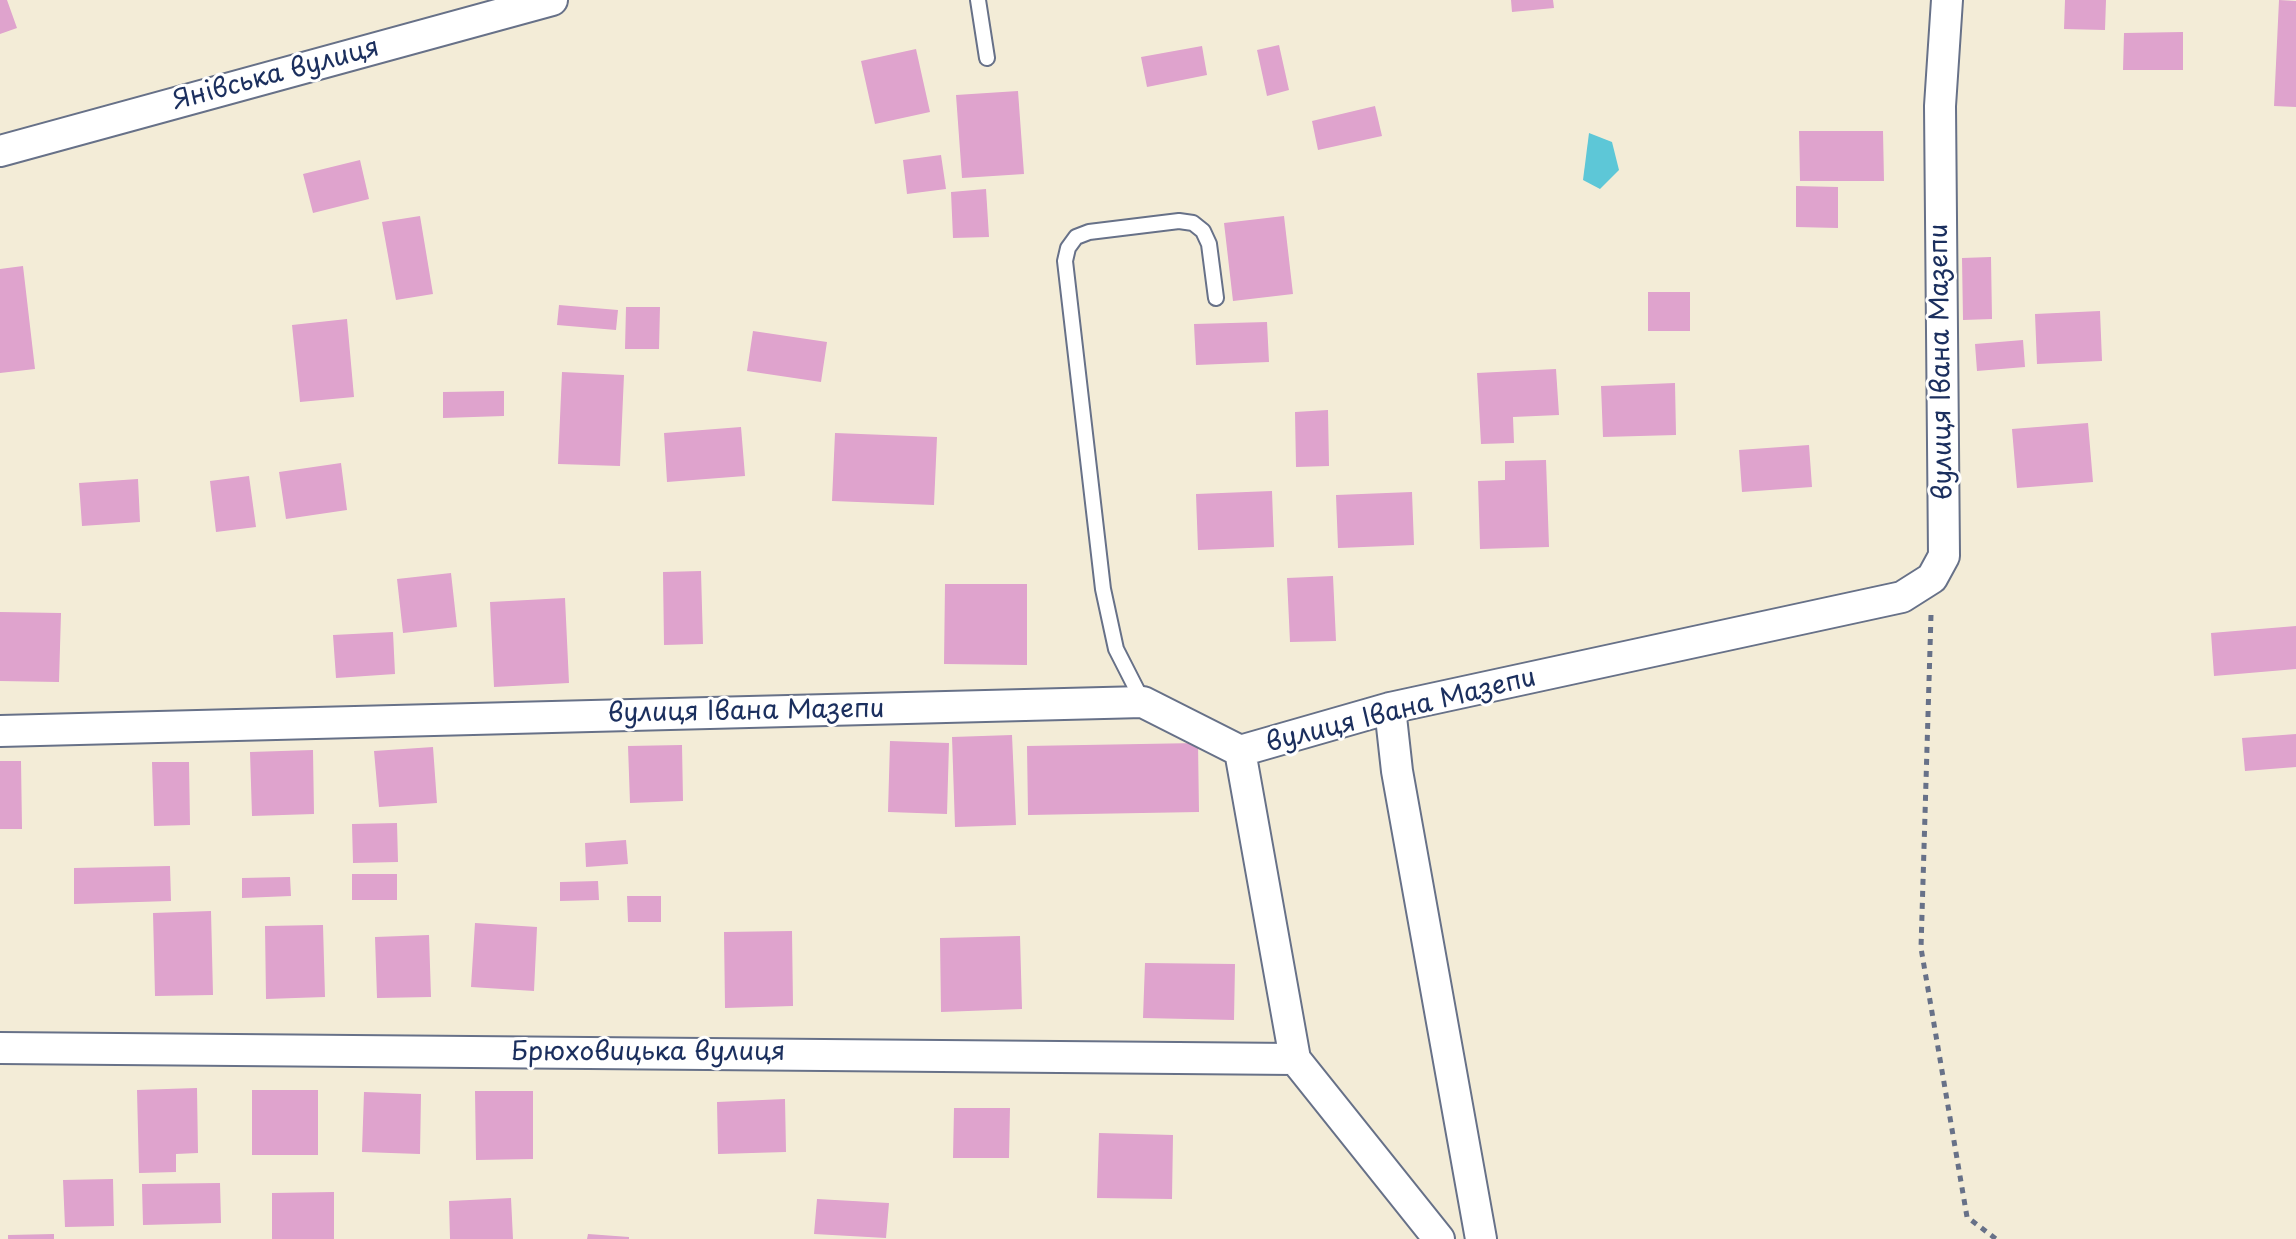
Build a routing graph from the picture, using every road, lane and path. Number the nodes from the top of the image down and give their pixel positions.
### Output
1 (552, 0) edge
2 (978, 0) edge
3 (1947, 0) edge
4 (987, 58) dead end
5 (0, 151) edge
6 (1216, 298) dead end
7 (1932, 578) junction
8 (1143, 702) junction
9 (1390, 708) junction
10 (0, 731) edge
11 (1240, 751) junction
12 (0, 1048) edge
13 (1295, 1059) junction
14 (1439, 1239) edge
15 (1481, 1239) edge
16 (1996, 1239) edge

1 - 5 street, Янівська вулиця
2 - 4 lane
3 - 7 street, вулиця Івана Мазепи
6 - 8 lane
7 - 9 street, вулиця Івана Мазепи
7 - 16 path
8 - 10 street, вулиця Івана Мазепи
8 - 11 street, вулиця Івана Мазепи
9 - 11 street, вулиця Івана Мазепи
9 - 15 street
11 - 13 street
12 - 13 street, Брюховицька вулиця
13 - 14 street

